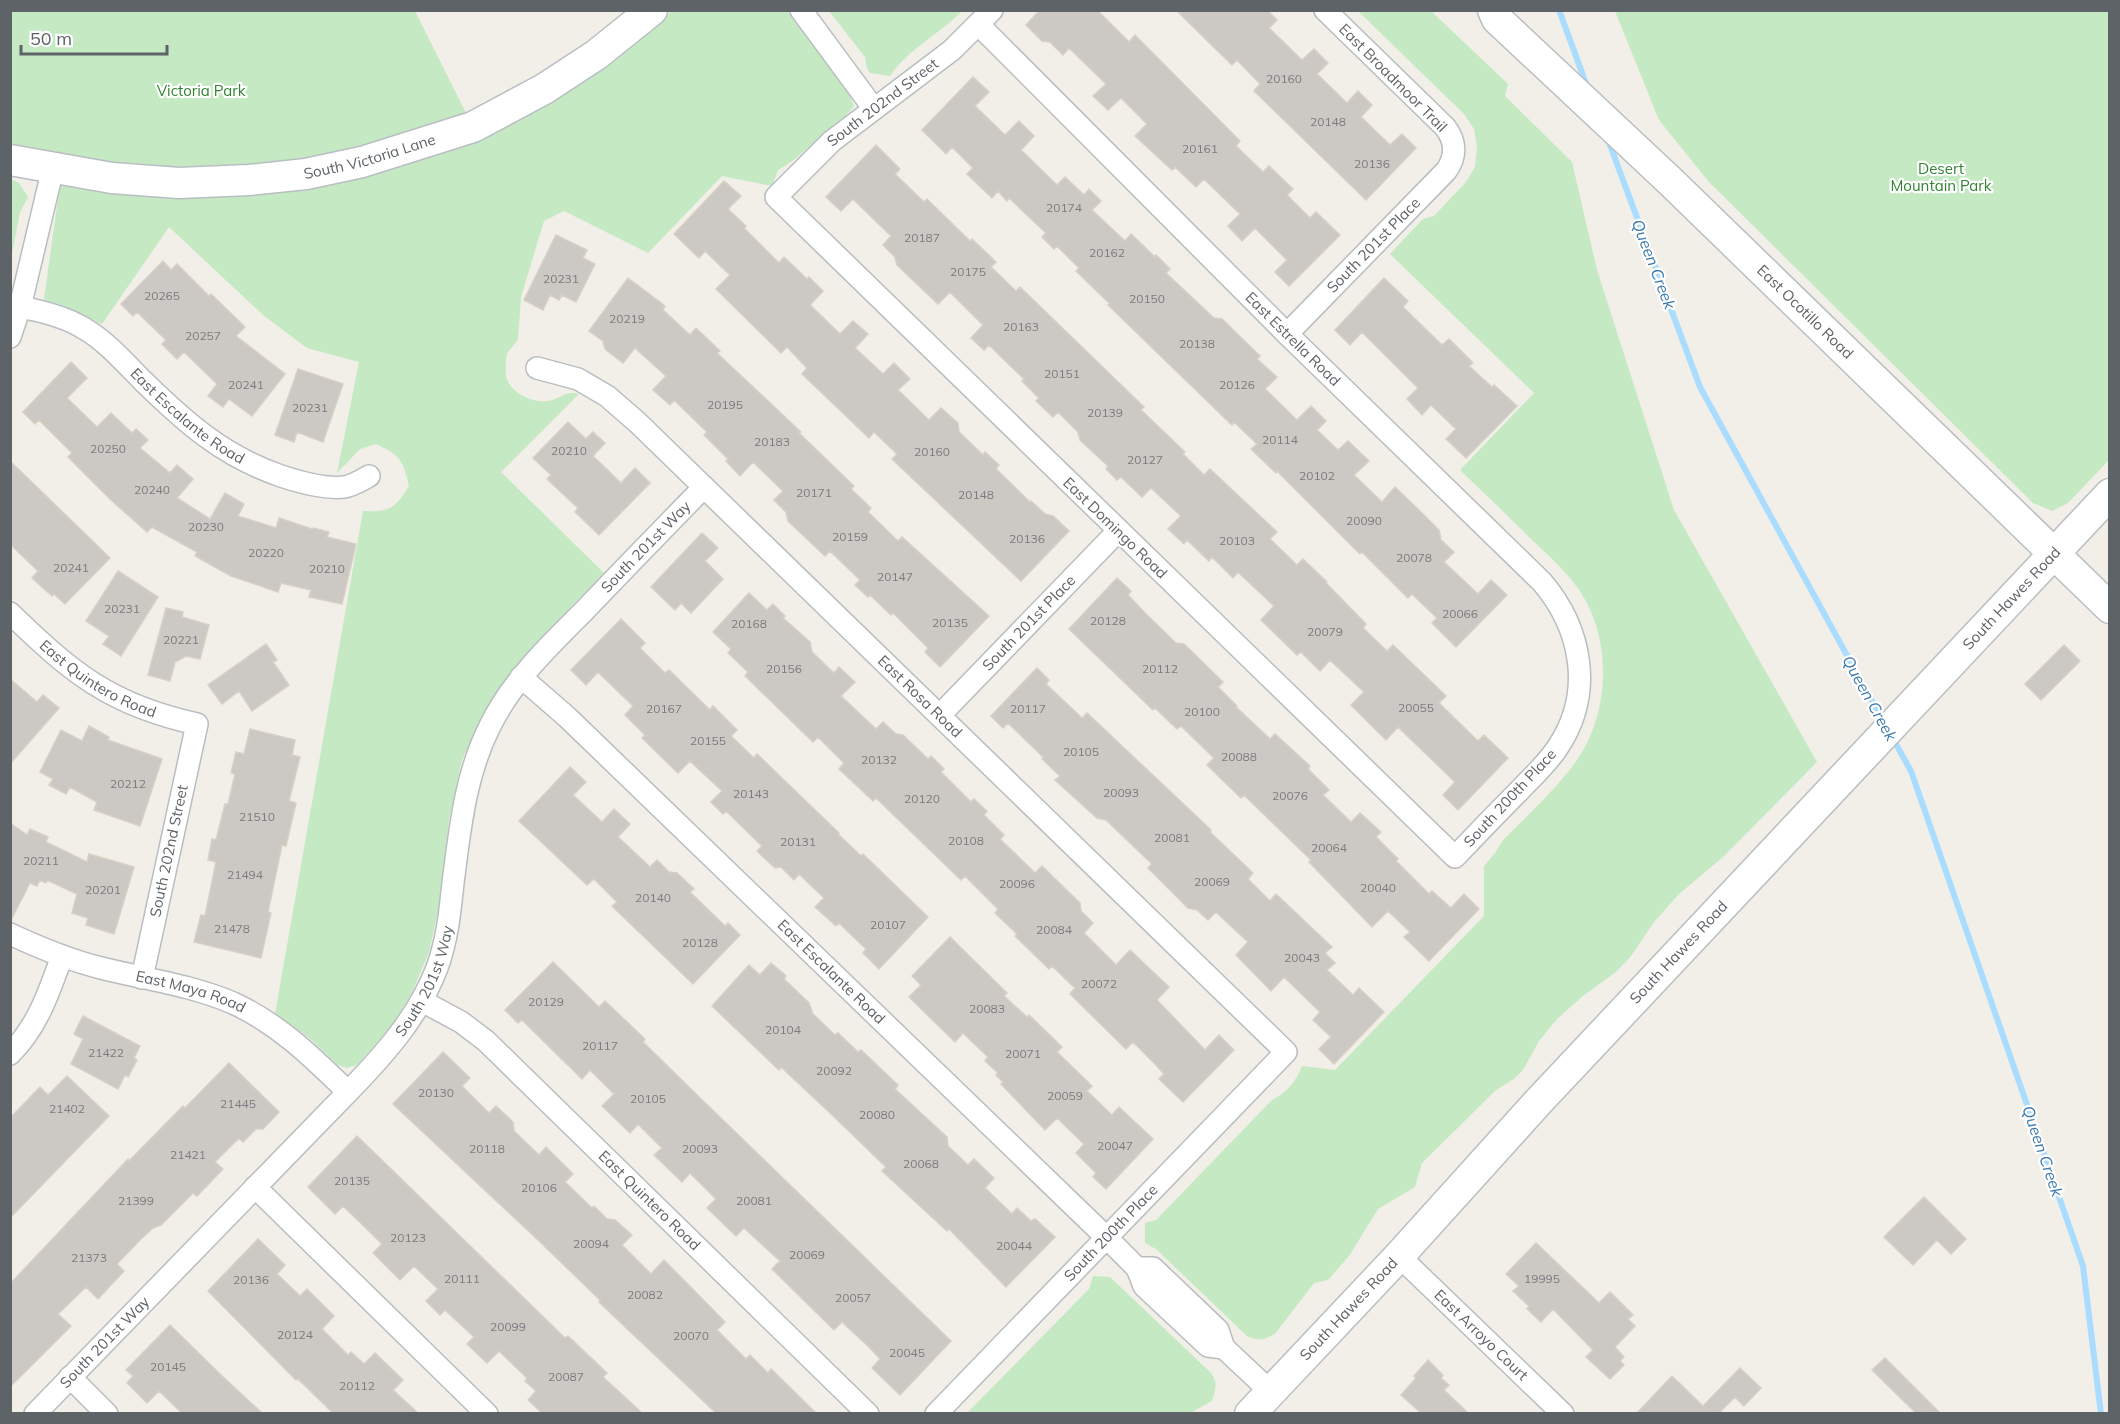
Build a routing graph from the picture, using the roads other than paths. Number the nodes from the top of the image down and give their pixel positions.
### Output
1 (652, 10) edge
2 (801, 10) edge
3 (1325, 10) edge
4 (1488, 13) edge
5 (985, 18) edge
6 (874, 109) junction
7 (1454, 150) joint
8 (10, 160) edge
9 (53, 168) junction
10 (776, 197) joint
11 (20, 307) junction
12 (1287, 334) junction
13 (10, 337) edge
14 (537, 368) dead end
15 (369, 476) dead end
16 (704, 487) junction
17 (2109, 494) edge
18 (1118, 531) junction
19 (2053, 552) junction
20 (2109, 608) edge
21 (10, 613) edge
22 (1579, 669) joint
23 (521, 677) junction
24 (940, 715) junction
25 (197, 724) joint
26 (1455, 857) joint
27 (10, 934) edge
28 (62, 956) junction
29 (142, 978) junction
30 (422, 1001) junction
31 (1286, 1052) joint
32 (10, 1054) edge
33 (348, 1092) junction
34 (255, 1187) junction
35 (1107, 1238) junction
36 (1399, 1257) junction
37 (69, 1377) junction
38 (1271, 1392) junction
39 (35, 1413) edge
40 (107, 1413) edge
41 (487, 1413) edge
42 (868, 1413) edge
43 (936, 1413) edge
44 (1250, 1413) edge
45 (1563, 1413) edge

1 - 9 main road, South Victoria Lane
2 - 6 street
3 - 7 street, East Broadmoor Trail
4 - 19 main road, East Ocotillo Road
5 - 6 street, South 202nd Street
5 - 12 street, East Estrella Road
6 - 10 street, South 202nd Street
7 - 12 street, South 201st Place
8 - 9 main road, South Victoria Lane
9 - 11 street
10 - 18 street, East Domingo Road
11 - 13 street
11 - 15 street, East Escalante Road
12 - 22 street, East Estrella Road
14 - 16 street, East Rosa Road
16 - 23 street, South 201st Way
16 - 24 street, East Rosa Road
17 - 19 main road, South Hawes Road
18 - 24 street, South 201st Place
18 - 26 street, East Domingo Road
19 - 20 main road, East Ocotillo Road
19 - 36 main road, South Hawes Road
21 - 25 street, East Quintero Road
22 - 26 street, South 200th Place
23 - 30 street, South 201st Way
23 - 35 street, East Escalante Road
24 - 31 street, East Rosa Road
25 - 29 street, South 202nd Street
27 - 28 street, East Maya Road
28 - 29 street, East Maya Road
28 - 32 street
29 - 33 street, East Maya Road
30 - 33 street, South 201st Way
30 - 42 street, East Quintero Road
31 - 35 street, South 200th Place
33 - 34 street, South 201st Way
34 - 37 street, South 201st Way
34 - 41 street
35 - 38 street, East Escalante Road
35 - 43 street, South 200th Place
36 - 38 main road, South Hawes Road
36 - 45 street, East Arroyo Court
37 - 39 street, South 201st Way
37 - 40 street
38 - 44 main road, South Hawes Road

